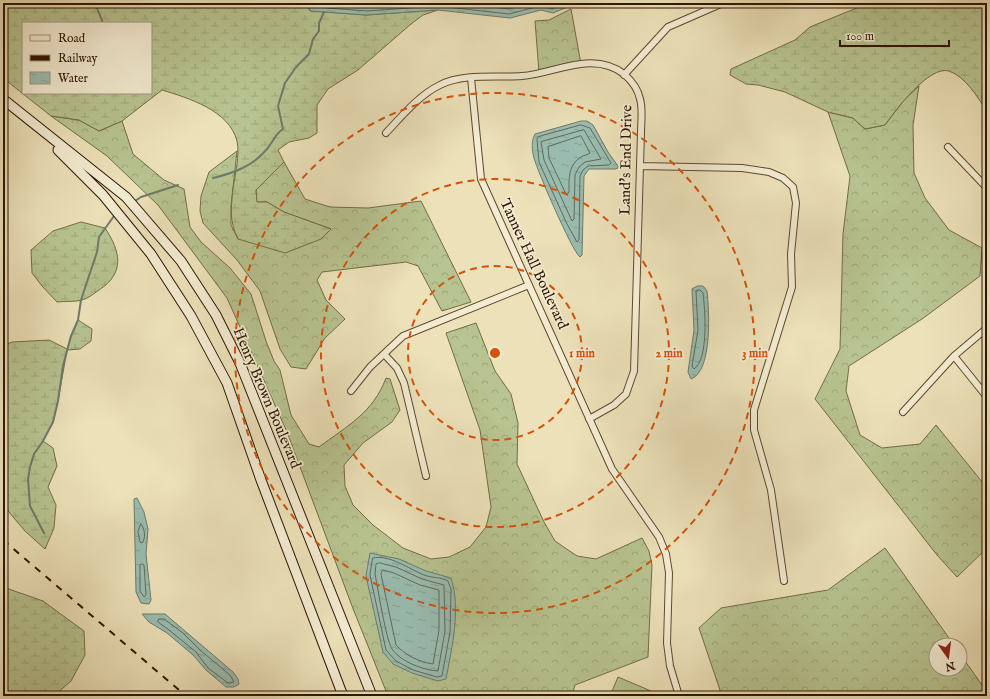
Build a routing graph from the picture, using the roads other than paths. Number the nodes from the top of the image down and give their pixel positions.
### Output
1 (723, 3) edge
2 (624, 75) junction
3 (471, 78) junction
4 (3, 99) edge
5 (33, 124) junction
6 (386, 133) dead end
7 (948, 148) dead end
8 (640, 166) junction
9 (987, 188) edge
10 (529, 285) junction
11 (987, 328) edge
12 (384, 354) junction
13 (954, 356) junction
14 (351, 391) dead end
15 (987, 397) edge
16 (903, 412) dead end
17 (588, 419) junction
18 (426, 476) dead end
19 (784, 581) dead end
20 (343, 696) edge
21 (372, 696) edge
22 (679, 696) edge

1 - 2 street
2 - 3 street, Land's End Drive
2 - 8 street, Land's End Drive
3 - 6 street, Land's End Drive
3 - 10 street, Tanner Hall Boulevard
4 - 5 main road, Henry Brown Boulevard
5 - 20 main road, Henry Brown Boulevard
5 - 21 main road, Henry Brown Boulevard
7 - 9 street
8 - 17 street, Land's End Drive
8 - 19 street
10 - 12 street
10 - 17 street, Tanner Hall Boulevard
11 - 13 street
12 - 14 street
12 - 18 street
13 - 15 street
13 - 16 street
17 - 22 street, Tanner Hall Boulevard

